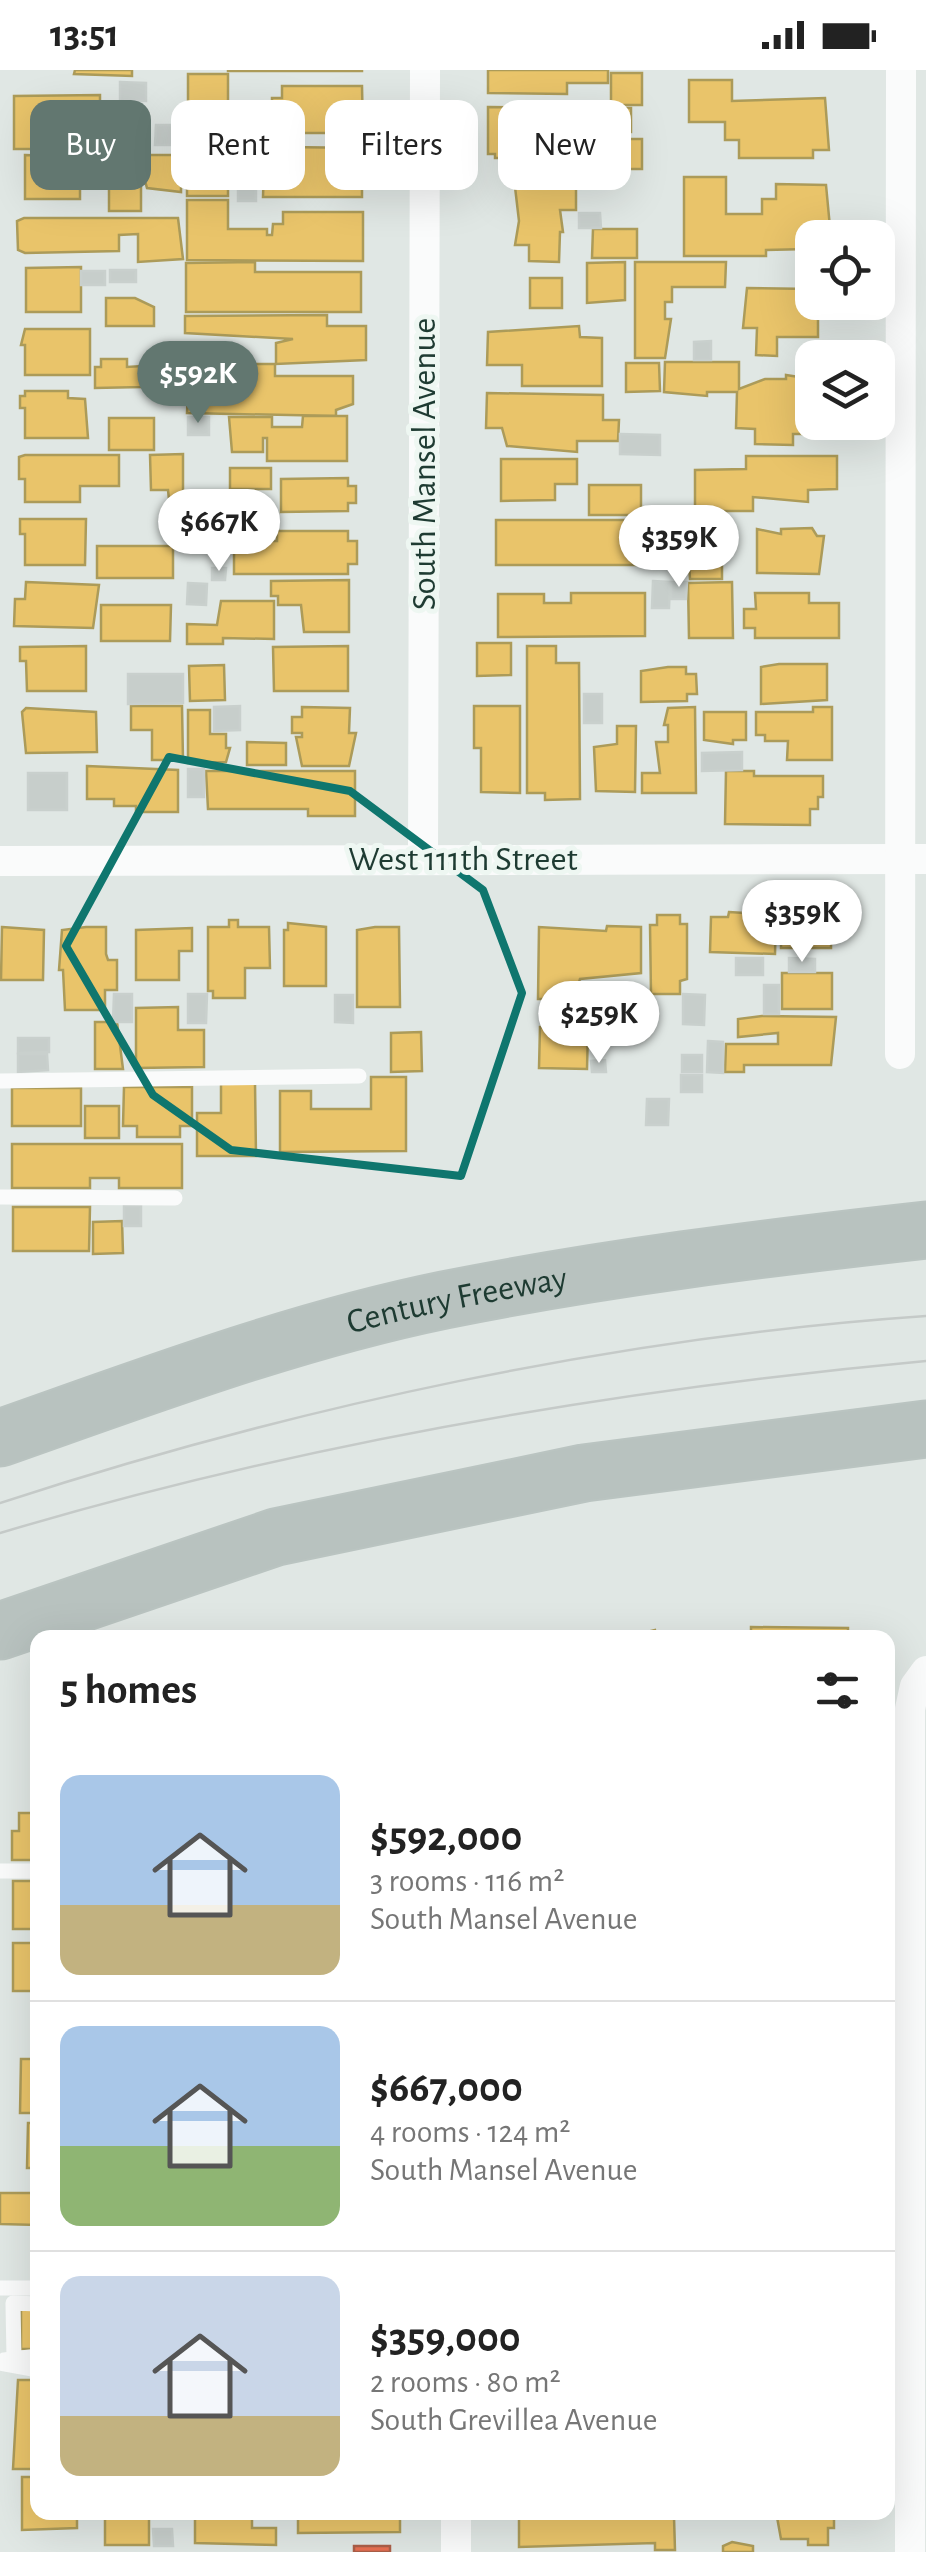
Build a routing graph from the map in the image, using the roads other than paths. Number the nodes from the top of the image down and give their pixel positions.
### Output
1 (424, 70) edge
2 (902, 70) edge
3 (424, 858) junction
4 (913, 859) edge
5 (0, 862) edge
6 (900, 1054) dead end
7 (359, 1076) dead end
8 (0, 1081) edge
9 (0, 1197) edge
10 (175, 1198) dead end
11 (926, 1230) edge
12 (926, 1429) edge
13 (0, 1438) edge
14 (0, 1632) edge
15 (926, 1672) edge
16 (30, 1871) edge
17 (0, 1872) edge
18 (0, 2288) edge
19 (30, 2288) edge
20 (30, 2304) edge
21 (30, 2357) edge
22 (4, 2360) edge
23 (30, 2368) edge
24 (456, 2520) edge
25 (456, 2552) edge
26 (910, 2552) edge

1 - 3 street, South Mansel Avenue
2 - 4 street
3 - 4 street, West 111th Street
3 - 5 street, West 111th Street
4 - 6 street
7 - 8 lane
9 - 10 lane
11 - 13 highway, Century Freeway
12 - 14 highway
15 - 26 street
16 - 17 lane
18 - 19 lane
20 - 22 lane
21 - 22 lane
22 - 23 lane
24 - 25 street

